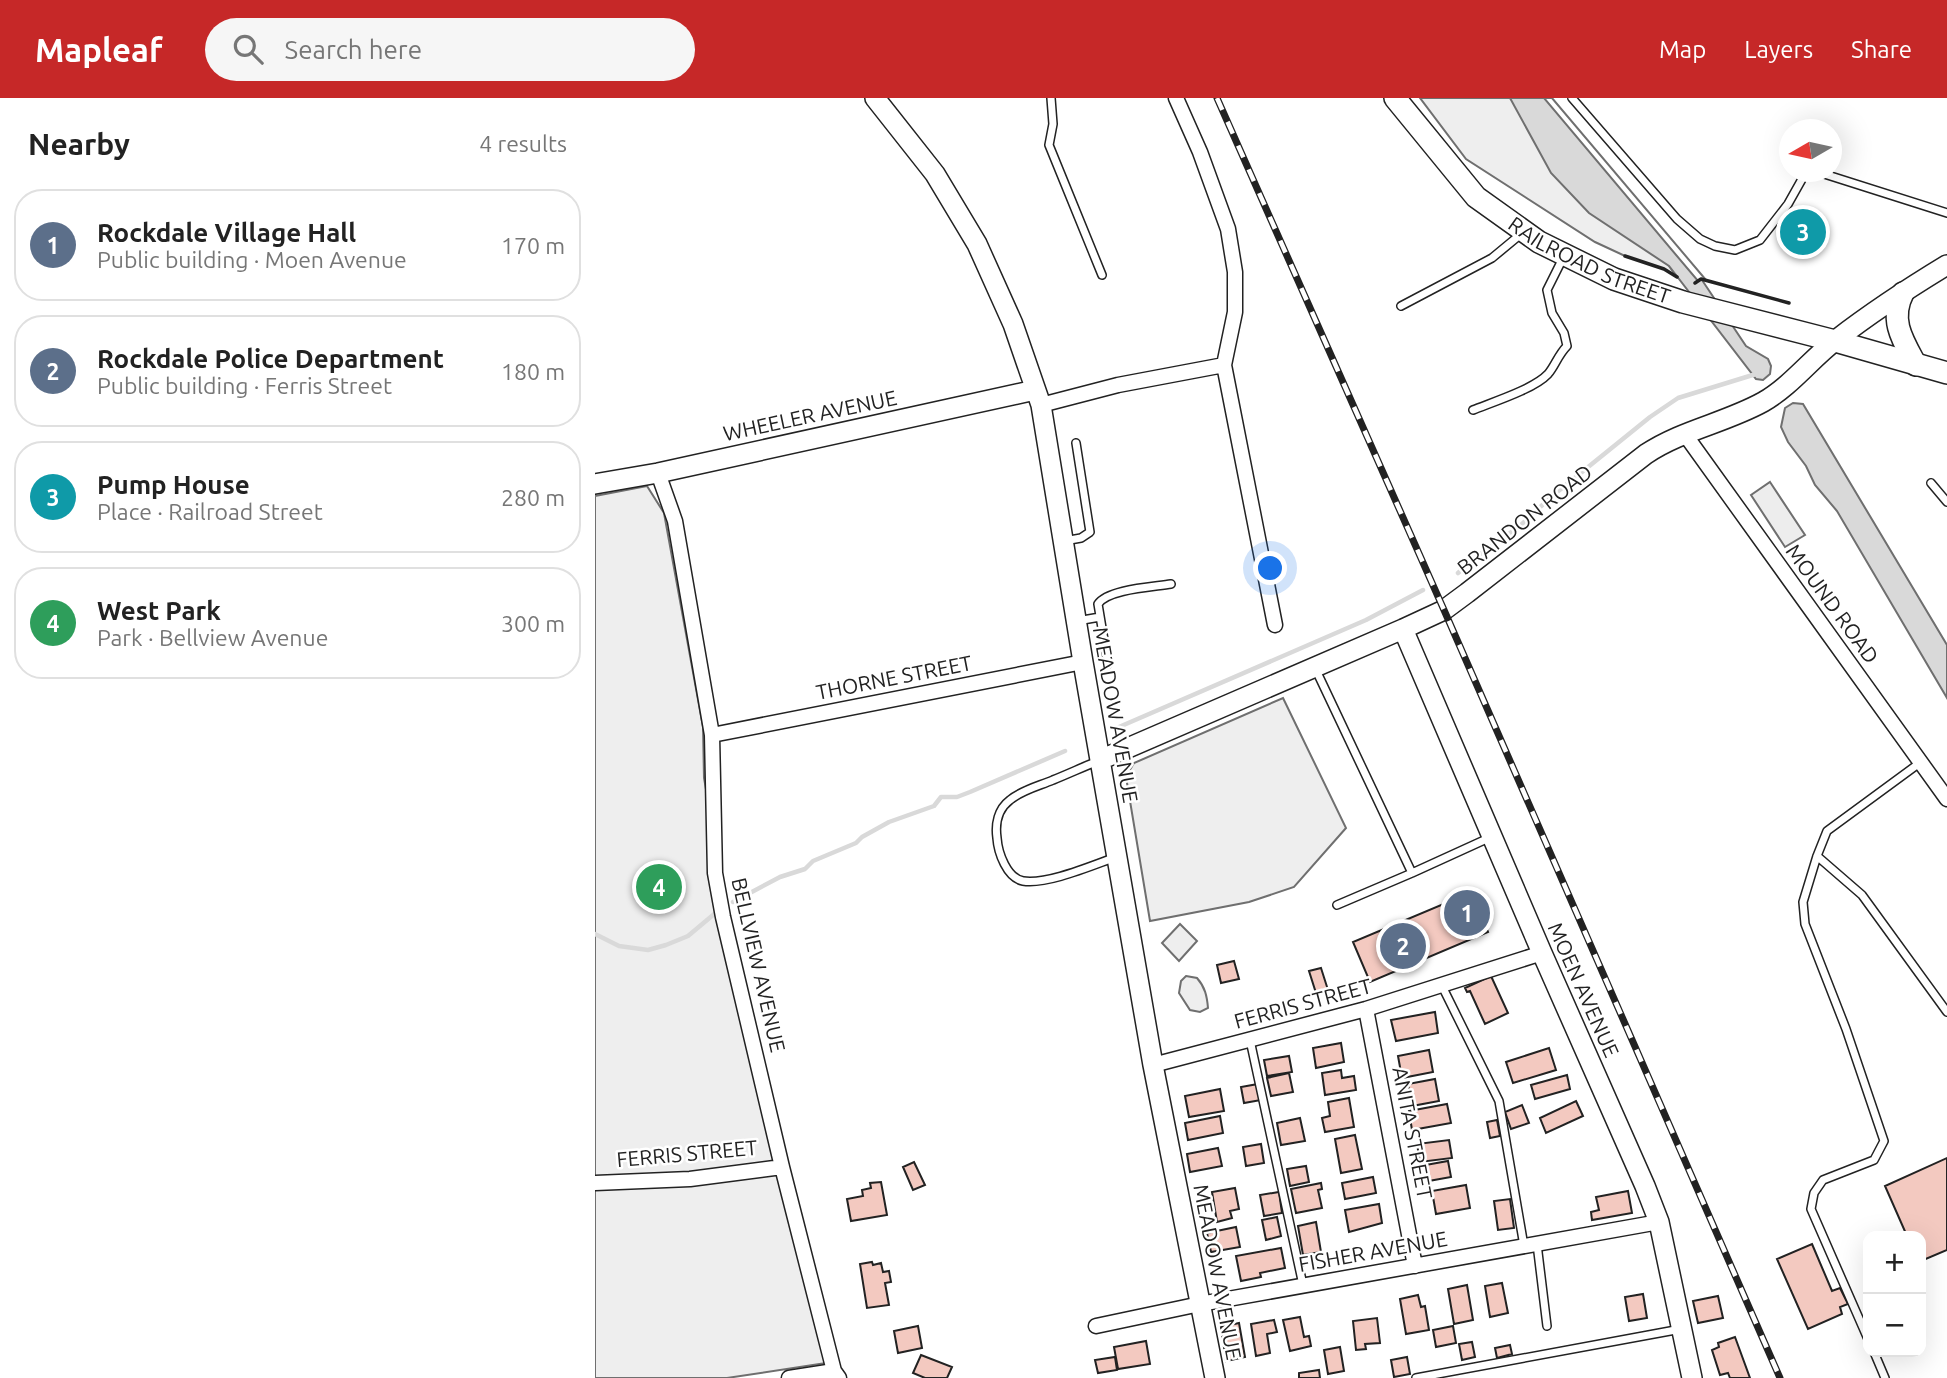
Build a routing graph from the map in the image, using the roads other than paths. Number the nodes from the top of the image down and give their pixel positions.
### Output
1 (875, 98) edge
2 (1051, 98) edge
3 (1176, 98) edge
4 (1395, 98) edge
5 (1572, 98) edge
6 (1842, 180) edge
7 (1800, 182) edge
8 (1947, 213) edge
9 (1525, 232) junction
10 (1565, 255) junction
11 (1947, 265) edge
12 (1103, 275) dead end
13 (1903, 293) junction
14 (1401, 306) dead end
15 (1835, 341) junction
16 (1224, 365) junction
17 (1916, 365) junction
18 (1947, 373) edge
19 (1038, 398) junction
20 (1473, 410) dead end
21 (1684, 433) junction
22 (1076, 443) dead end
23 (658, 473) junction
24 (1931, 483) dead end
25 (595, 484) edge
26 (1947, 502) edge
27 (1063, 541) junction
28 (1171, 584) dead end
29 (1100, 617) junction
30 (1076, 621) junction
31 (1275, 625) dead end
32 (1403, 629) junction
33 (1083, 662) junction
34 (1108, 664) dead end
35 (1314, 668) junction
36 (712, 735) junction
37 (1100, 760) junction
38 (1920, 762) junction
39 (1947, 799) edge
40 (1492, 837) junction
41 (1817, 856) junction
42 (1117, 857) junction
43 (1412, 873) junction
44 (1338, 905) dead end
45 (1542, 953) junction
46 (1441, 985) junction
47 (1366, 1009) junction
48 (1947, 1012) edge
49 (1250, 1040) junction
50 (1153, 1065) junction
51 (782, 1167) junction
52 (595, 1183) edge
53 (1659, 1222) junction
54 (1531, 1245) junction
55 (1415, 1266) junction
56 (1303, 1286) junction
57 (1200, 1304) junction
58 (1096, 1326) dead end
59 (1547, 1326) dead end
60 (1863, 1328) edge
61 (1681, 1329) junction
62 (1876, 1357) edge
63 (837, 1374) edge
64 (789, 1378) edge
65 (1215, 1378) edge
66 (1416, 1378) edge
67 (1692, 1378) edge
68 (1885, 1378) edge

1 - 19 street, MEADOW AVENUE
2 - 12 lane
3 - 16 street
4 - 9 main road, RAILROAD STREET
5 - 7 lane
6 - 8 lane
9 - 10 main road, RAILROAD STREET
9 - 14 lane
10 - 15 main road, RAILROAD STREET
10 - 20 lane
11 - 13 street, BRANDON ROAD
13 - 15 street, BRANDON ROAD
13 - 17 main road
15 - 17 main road, RAILROAD STREET
15 - 21 street, BRANDON ROAD
16 - 19 street, WHEELER AVENUE
16 - 31 street
17 - 18 main road, RAILROAD STREET
19 - 23 street, WHEELER AVENUE
19 - 27 street, MEADOW AVENUE
21 - 32 street, BRANDON ROAD
21 - 38 street, MOUND ROAD
22 - 27 lane
23 - 25 street, WHEELER AVENUE
23 - 36 street, BELLVIEW AVENUE
24 - 26 lane
27 - 30 street, MEADOW AVENUE
28 - 29 lane
29 - 30 lane
29 - 34 lane
30 - 33 street, MEADOW AVENUE
32 - 35 street, BRANDON ROAD
32 - 40 street, MOEN AVENUE
33 - 36 street, THORNE STREET
33 - 37 street, MEADOW AVENUE
35 - 37 street, BRANDON ROAD
35 - 43 lane
36 - 51 street, BELLVIEW AVENUE
37 - 42 street, MEADOW AVENUE
37 - 42 lane
38 - 39 street, MOUND ROAD
38 - 41 lane
40 - 43 lane
40 - 45 street, MOEN AVENUE
41 - 48 lane
41 - 60 lane
42 - 50 street, MEADOW AVENUE
43 - 44 lane
45 - 46 street, FERRIS STREET
45 - 53 street, MOEN AVENUE
46 - 47 street, FERRIS STREET
46 - 54 lane
47 - 49 street, FERRIS STREET
47 - 55 street, ANITA STREET
49 - 50 street, FERRIS STREET
49 - 56 lane
50 - 57 street, MEADOW AVENUE
51 - 52 street, FERRIS STREET
51 - 63 street, BELLVIEW AVENUE
53 - 54 street, FISHER AVENUE
53 - 61 street, MOEN AVENUE
54 - 55 street, FISHER AVENUE
54 - 59 lane
55 - 56 street, FISHER AVENUE
56 - 57 street, FISHER AVENUE
57 - 58 street, FISHER AVENUE
57 - 65 street, MEADOW AVENUE
61 - 66 lane
61 - 67 street, MOEN AVENUE
62 - 68 lane
63 - 64 street

